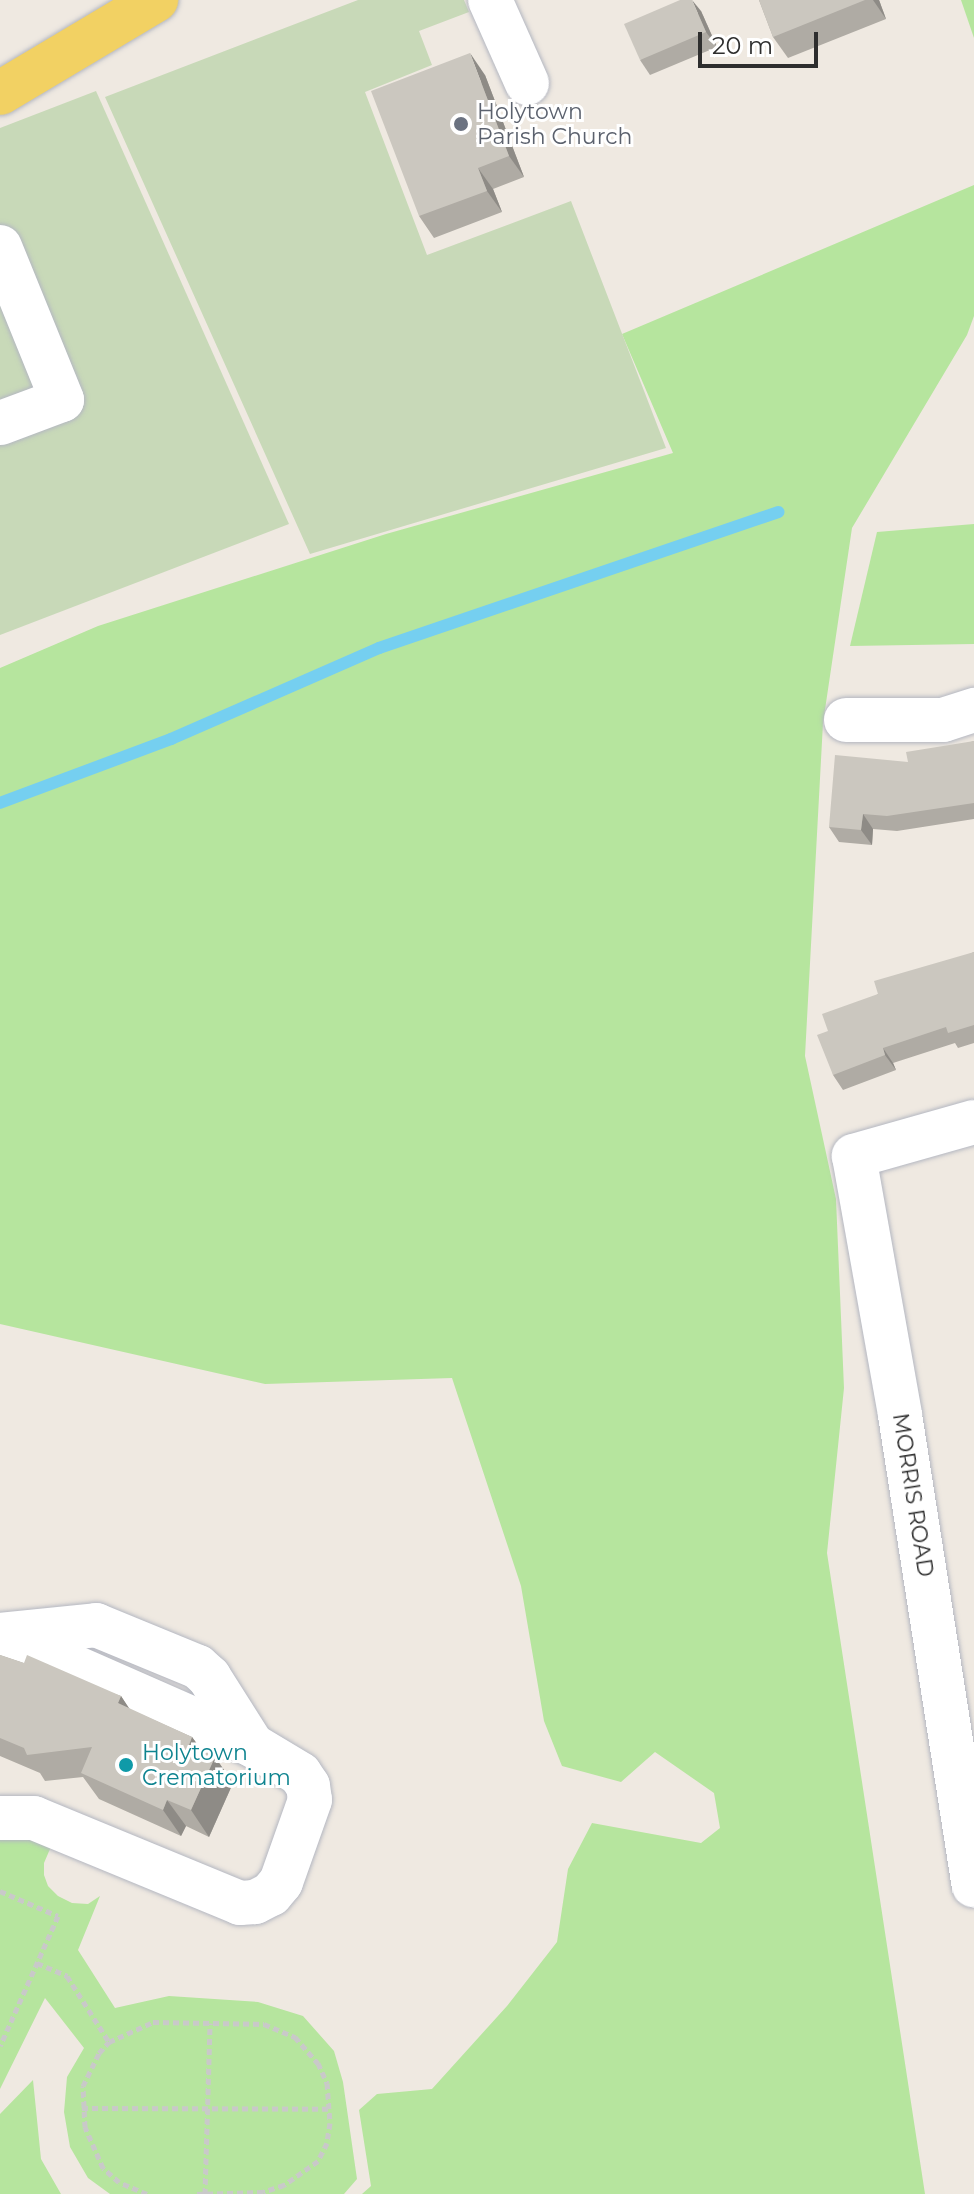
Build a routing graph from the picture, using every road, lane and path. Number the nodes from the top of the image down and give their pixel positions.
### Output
1 (156, 0) edge
2 (490, 0) edge
3 (527, 83) dead end
4 (0, 93) edge
5 (0, 247) edge
6 (0, 423) edge
7 (974, 710) edge
8 (846, 720) dead end
9 (974, 1122) edge
10 (0, 1635) edge
11 (0, 1818) edge
12 (974, 1885) edge
13 (0, 1891) edge
14 (37, 1963) junction
15 (210, 2023) junction
16 (109, 2042) junction
17 (0, 2046) edge
18 (82, 2108) junction
19 (208, 2108) junction
20 (330, 2109) junction
21 (147, 2194) edge
22 (194, 2194) edge
23 (205, 2194) edge

1 - 4 main road
2 - 3 street
5 - 6 street
7 - 8 street
9 - 12 street, MORRIS ROAD
10 - 11 street
13 - 14 path
14 - 16 path
14 - 17 path
15 - 16 path
15 - 19 path
15 - 20 path
16 - 18 path
18 - 19 path
18 - 21 path
19 - 20 path
19 - 23 path
20 - 23 path
22 - 23 path

